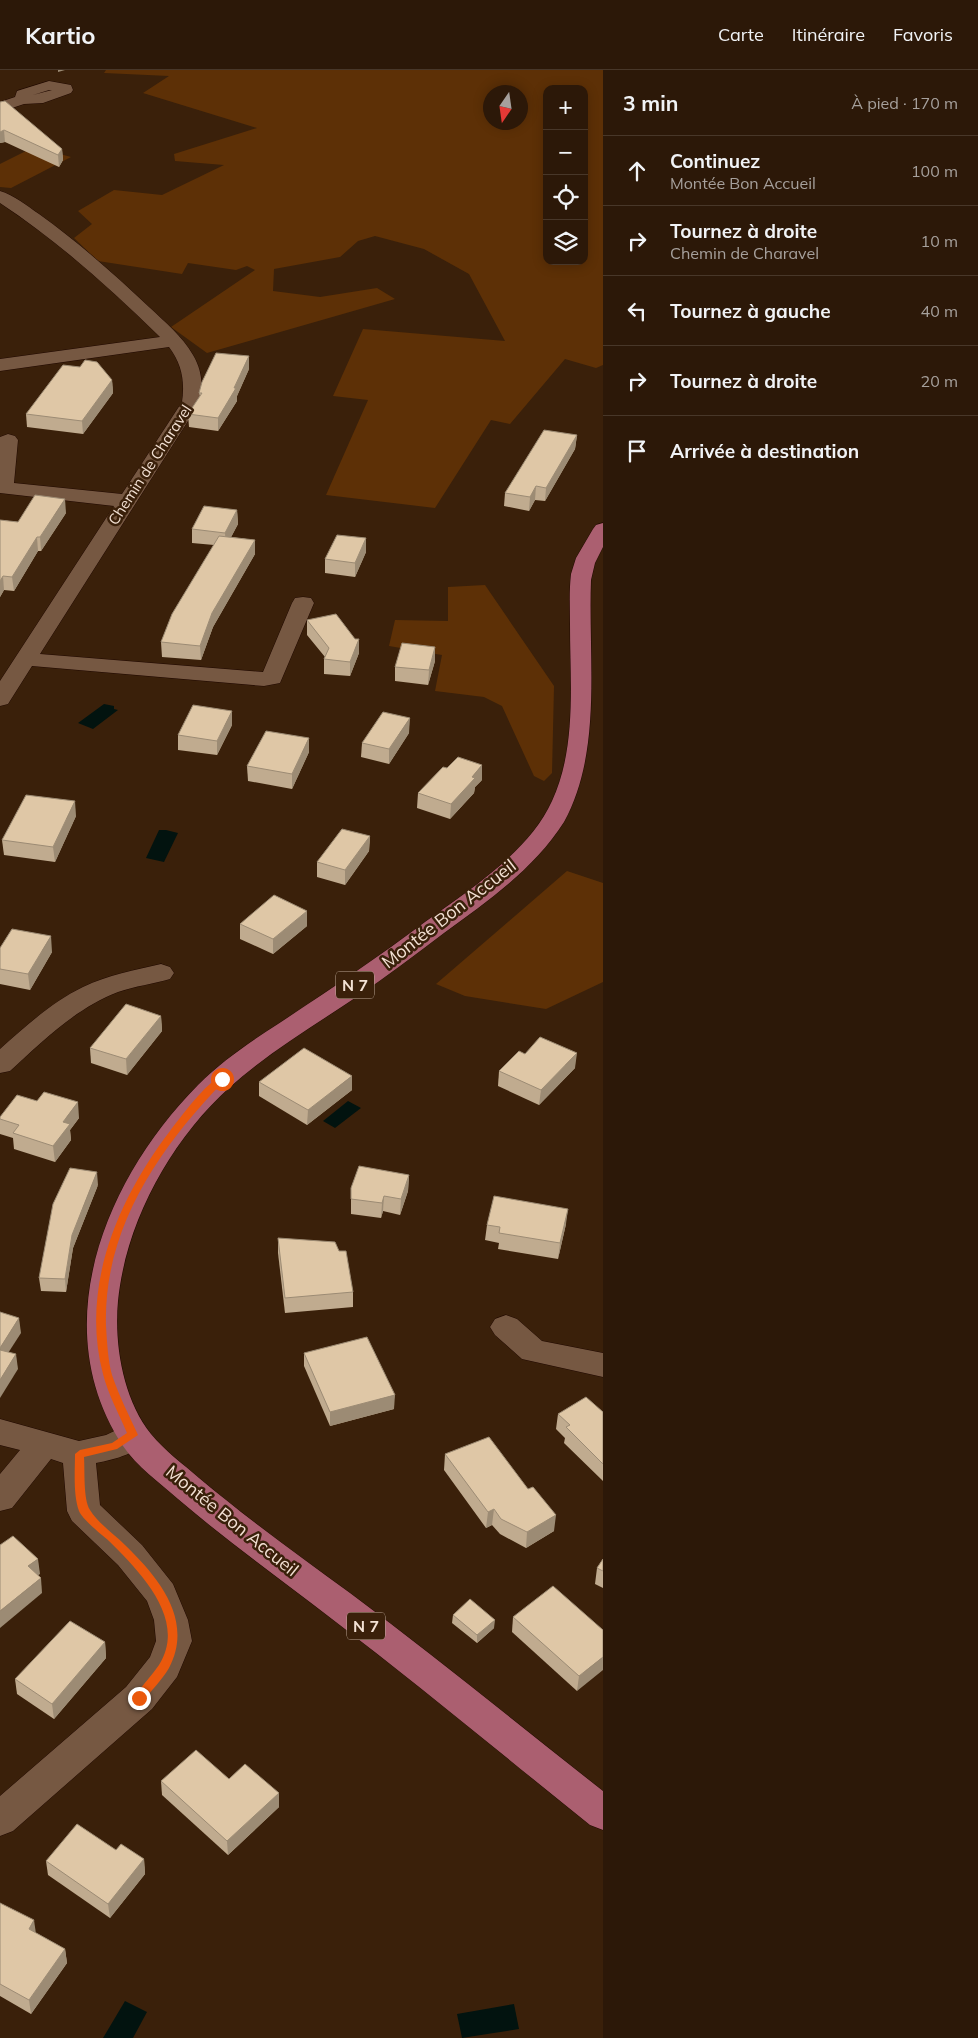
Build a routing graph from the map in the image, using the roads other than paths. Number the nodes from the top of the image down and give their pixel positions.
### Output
1 (23, 99) dead end
2 (0, 107) edge
3 (0, 196) edge
4 (174, 341) junction
5 (0, 365) edge
6 (8, 440) dead end
7 (127, 501) junction
8 (603, 529) edge
9 (303, 603) dead end
10 (26, 659) junction
11 (0, 699) edge
12 (161, 973) dead end
13 (0, 1064) edge
14 (506, 1327) dead end
15 (603, 1365) edge
16 (0, 1432) edge
17 (133, 1435) junction
18 (44, 1444) junction
19 (80, 1454) junction
20 (0, 1498) edge
21 (603, 1813) edge
22 (0, 1819) edge

1 - 2 street
3 - 4 street, Chemin de Charavel
4 - 5 street
4 - 7 street, Chemin de Charavel
6 - 7 street
7 - 10 street, Chemin de Charavel
8 - 17 main road, Montée Bon Accueil / N 7
9 - 10 street
10 - 11 street, Chemin de Charavel
12 - 13 street
14 - 15 street
16 - 18 street
17 - 19 street
17 - 21 main road, Montée Bon Accueil / N 7
18 - 19 street
18 - 20 street
19 - 22 street

